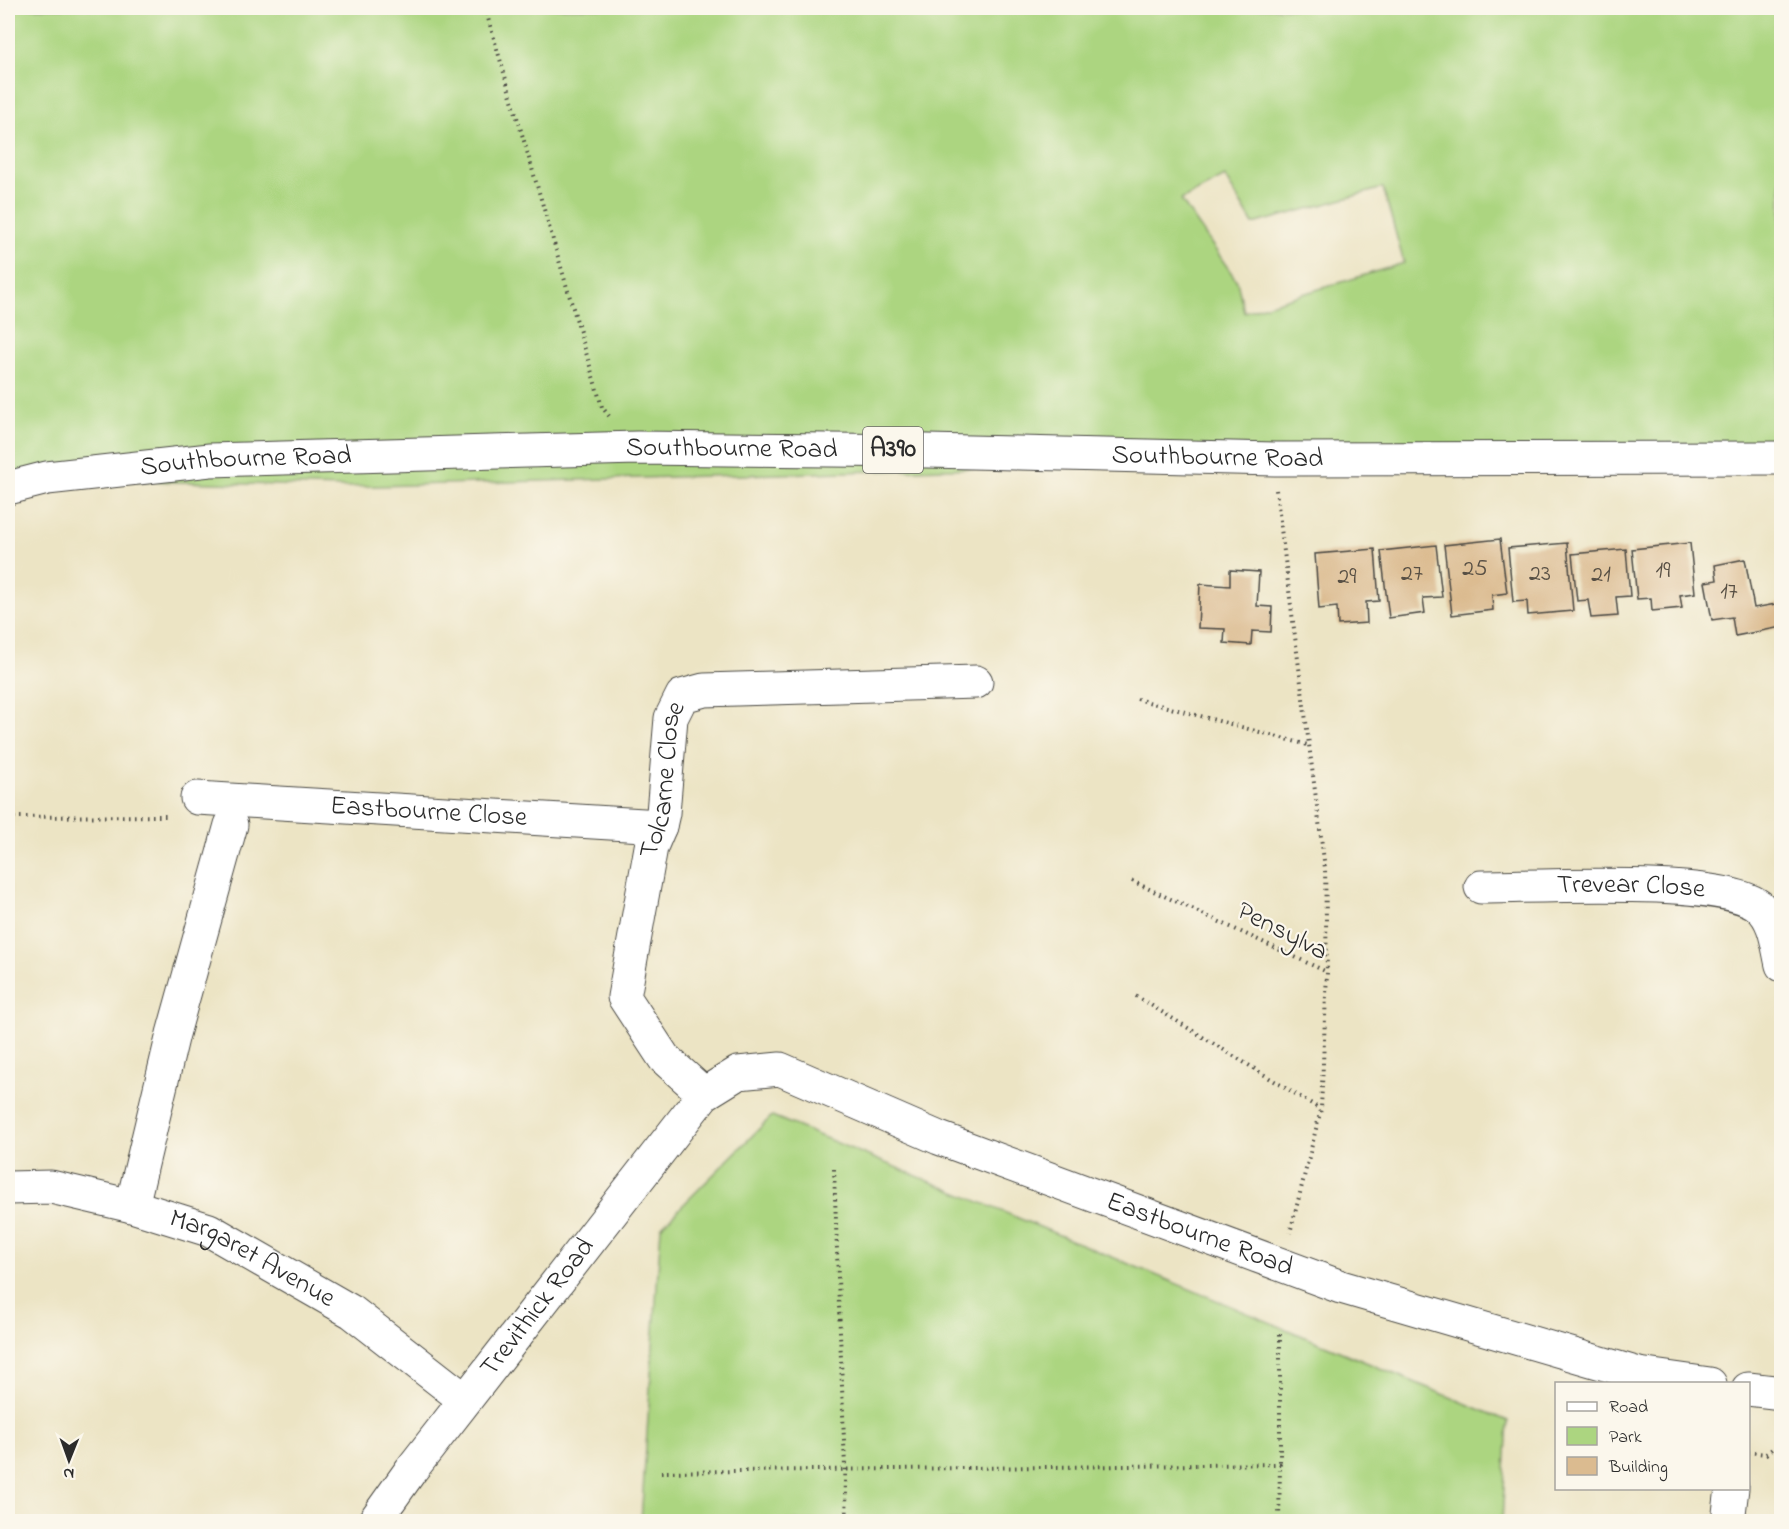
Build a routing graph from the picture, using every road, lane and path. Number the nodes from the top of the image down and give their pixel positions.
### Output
1 (485, 8) edge
2 (637, 448) junction
3 (1275, 459) junction
4 (1782, 459) edge
5 (8, 488) edge
6 (976, 682) dead end
7 (1137, 699) dead end
8 (1308, 745) junction
9 (197, 798) joint
10 (8, 817) edge
11 (231, 825) dead end
12 (660, 826) junction
13 (1132, 881) dead end
14 (1481, 887) dead end
15 (1777, 920) edge
16 (1782, 965) edge
17 (1327, 972) junction
18 (1136, 996) dead end
19 (704, 1094) junction
20 (1321, 1109) junction
21 (834, 1168) dead end
22 (8, 1188) edge
23 (132, 1206) junction
24 (1284, 1266) junction
25 (1280, 1334) dead end
26 (1702, 1382) edge
27 (1750, 1389) edge
28 (1782, 1393) edge
29 (465, 1400) junction
30 (1782, 1441) edge
31 (1750, 1452) edge
32 (1281, 1464) junction
33 (845, 1468) junction
34 (661, 1472) dead end
35 (1732, 1490) edge
36 (374, 1521) edge
37 (847, 1521) edge
38 (1279, 1521) edge
39 (1728, 1521) edge

1 - 2 path
2 - 3 main road, Southbourne Road / A390
2 - 5 main road, Southbourne Road / A390
3 - 4 main road, Southbourne Road / A390
3 - 8 path
6 - 12 main road, Tolcarne Close
7 - 8 path
8 - 17 path
9 - 10 path
9 - 12 main road, Eastbourne Close
11 - 23 main road
12 - 19 main road, Tolcarne Close
13 - 17 path, Pensylva
14 - 15 main road, Trevear Close
15 - 16 main road, Trevear Close
17 - 20 path, Pensylva
18 - 20 path
19 - 24 main road, Eastbourne Road
19 - 29 main road, Trevithick Road
20 - 24 path, Pensylva
21 - 33 path
22 - 23 main road, Margaret Avenue
23 - 29 main road, Margaret Avenue
24 - 26 main road, Eastbourne Road
25 - 32 path
27 - 28 main road
29 - 36 main road, Trevithick Road
30 - 31 path
32 - 33 path
32 - 38 path
33 - 34 path
33 - 37 path
35 - 39 main road

